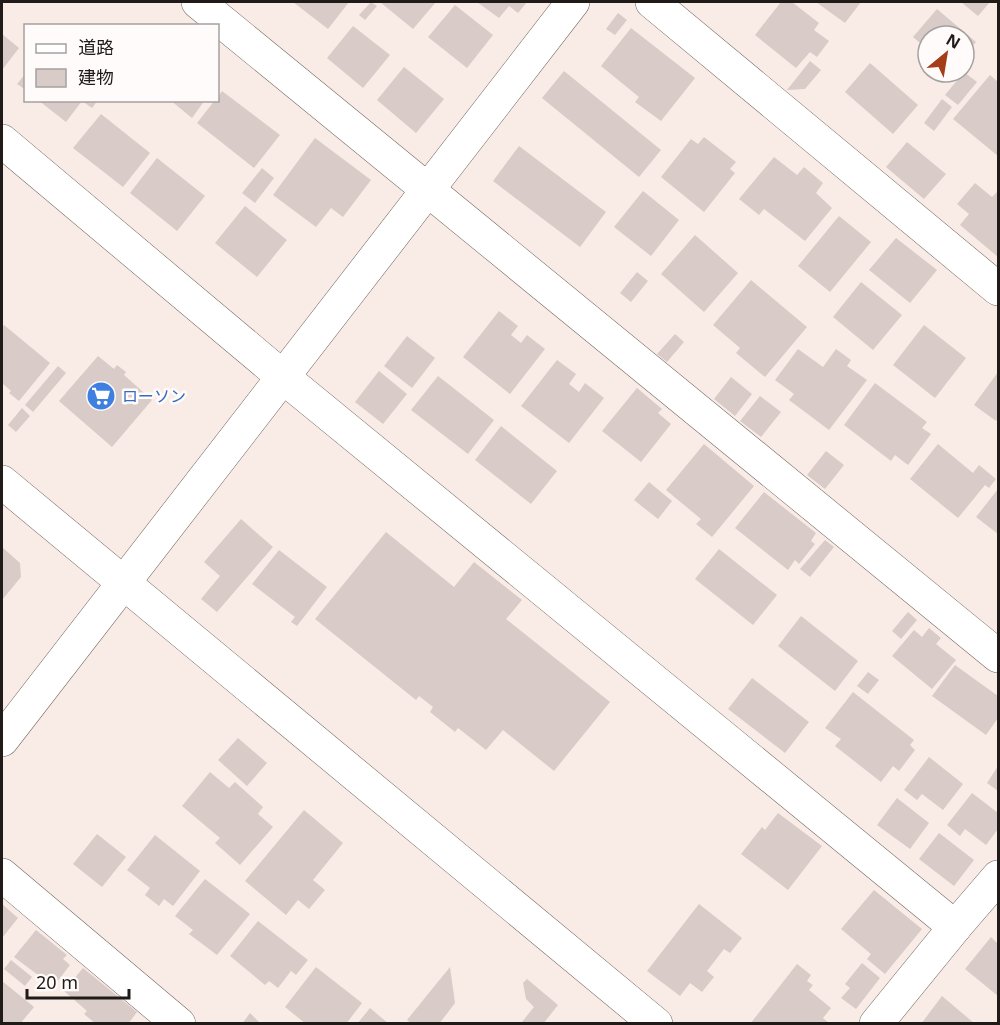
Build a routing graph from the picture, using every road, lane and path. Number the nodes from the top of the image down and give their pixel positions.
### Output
1 (198, 2) edge
2 (573, 2) edge
3 (652, 2) edge
4 (2, 141) edge
5 (428, 189) junction
6 (999, 289) edge
7 (283, 377) junction
8 (2, 482) edge
9 (123, 583) junction
10 (999, 656) edge
11 (2, 740) edge
12 (2, 875) edge
13 (999, 877) edge
14 (955, 927) junction
15 (179, 1023) edge
16 (656, 1023) edge
17 (876, 1023) edge

1 - 5 street
2 - 5 street
3 - 6 street
4 - 7 street
5 - 7 street
5 - 10 street
7 - 9 street
7 - 14 street
8 - 9 street
9 - 11 street
9 - 16 street
12 - 15 street
13 - 14 street
14 - 17 street

